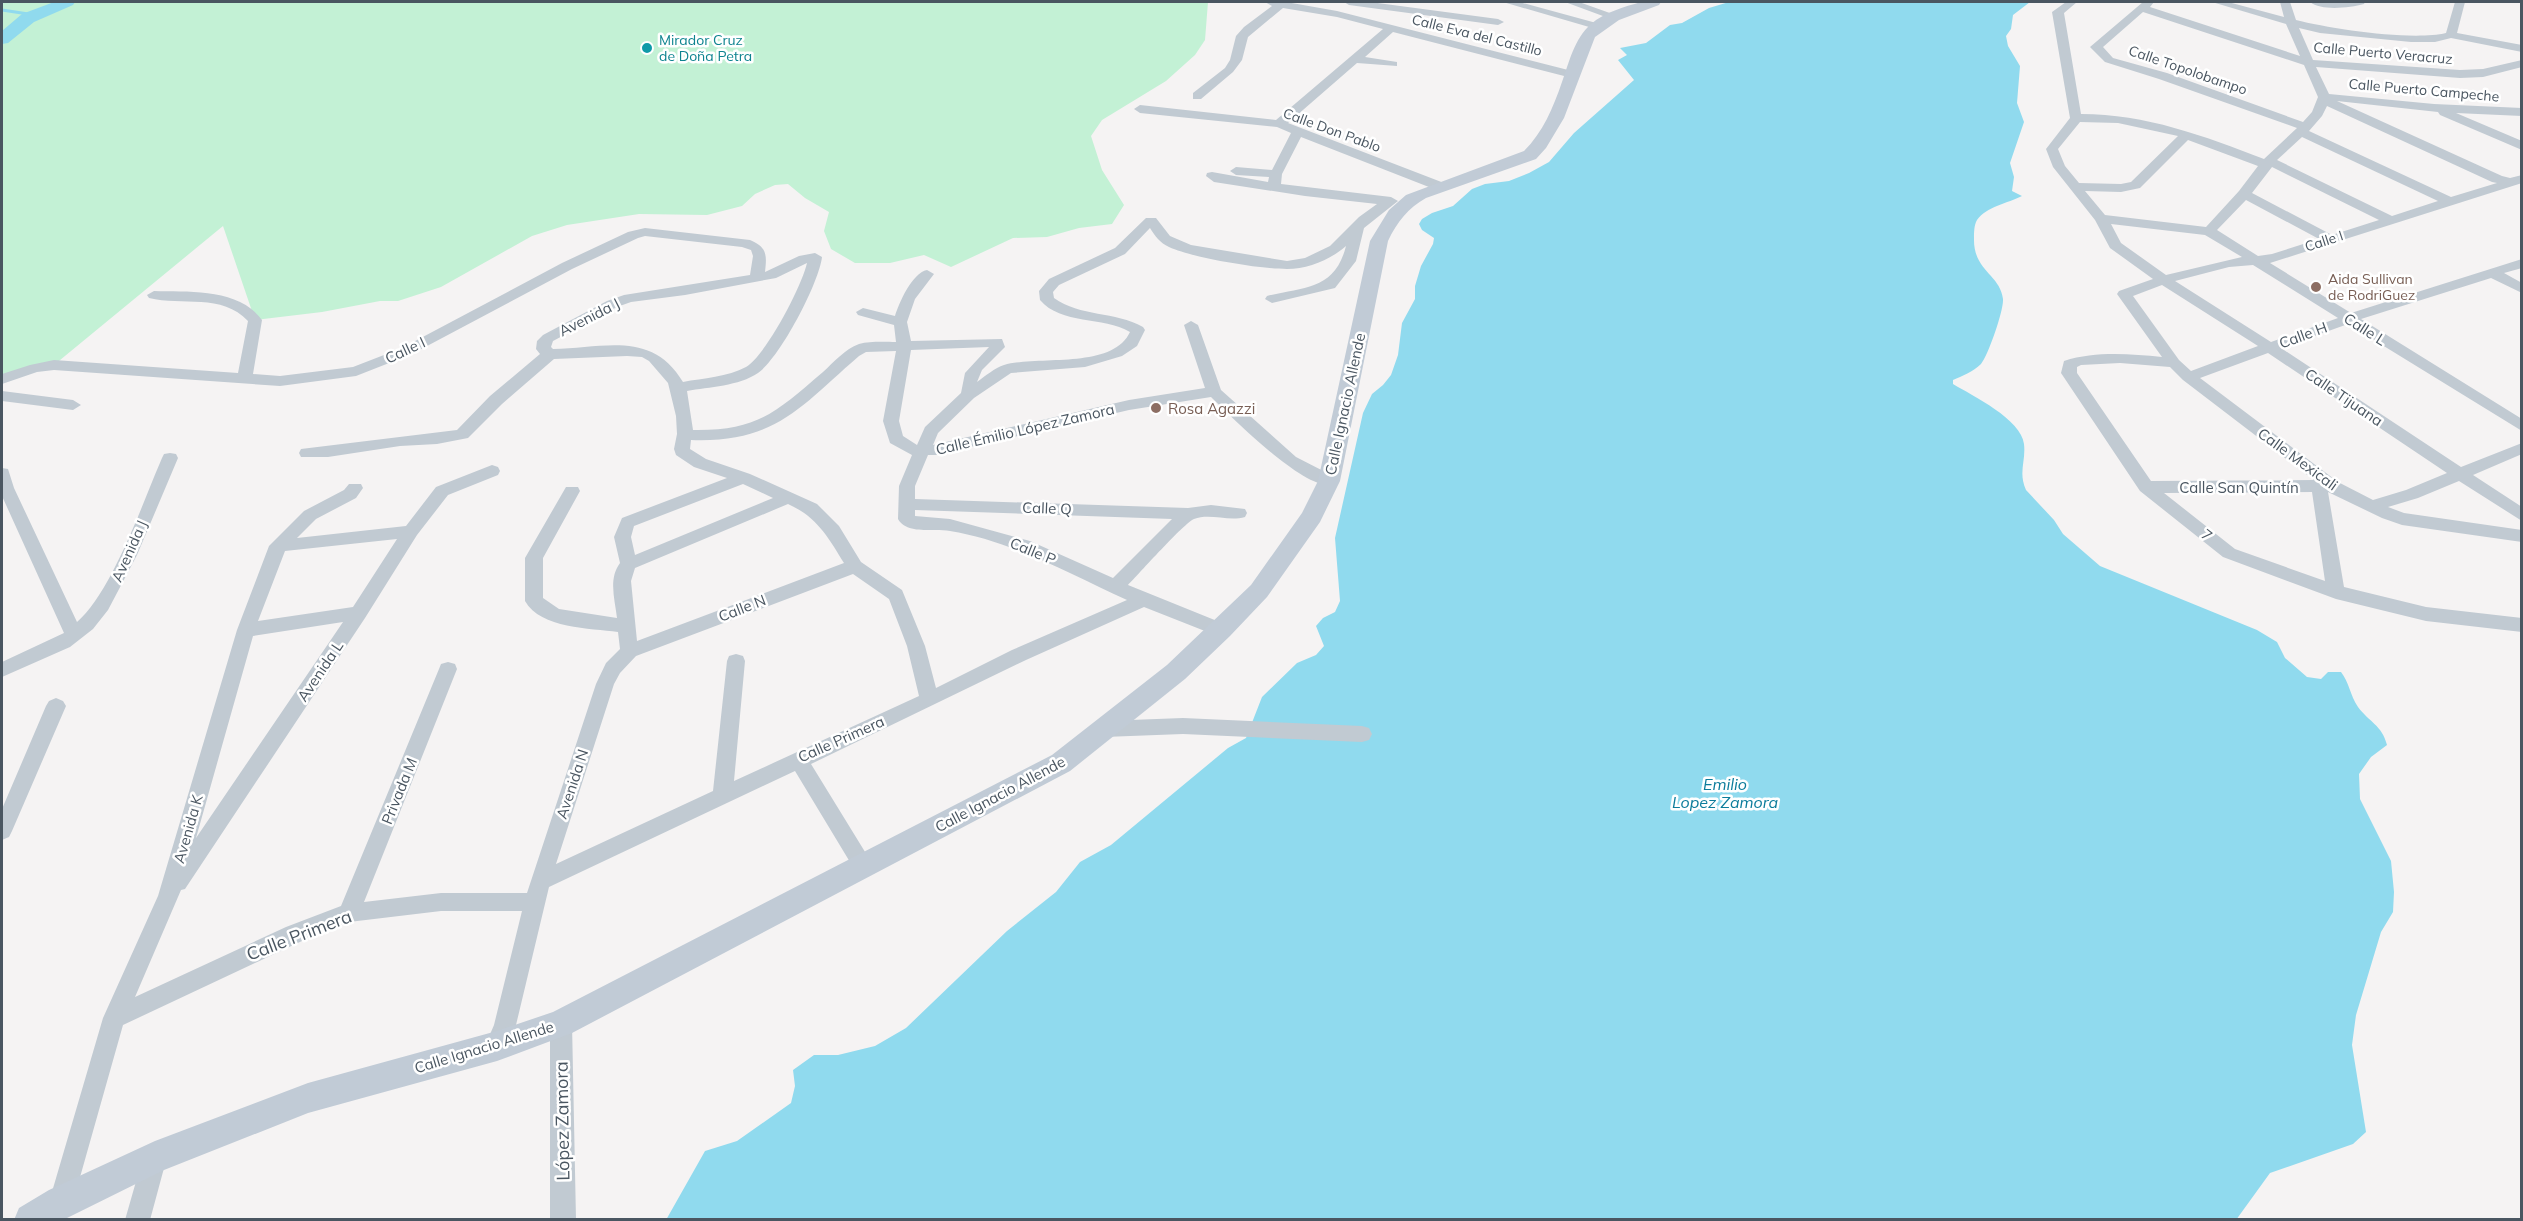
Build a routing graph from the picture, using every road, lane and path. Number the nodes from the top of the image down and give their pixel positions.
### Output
1 (1349, 2) edge
2 (1458, 2) edge
3 (1508, 2) edge
4 (1570, 2) edge
5 (1654, 2) edge
6 (2072, 2) edge
7 (2217, 2) edge
8 (2285, 2) edge
9 (2315, 2) edge
10 (2360, 2) edge
11 (2460, 2) edge
12 (1276, 3) edge
13 (1386, 4) edge
14 (2145, 5) edge
15 (1318, 6) edge
16 (1615, 17) junction
17 (2291, 23) junction
18 (1596, 26) junction
19 (1387, 28) junction
20 (1448, 29) junction
21 (1496, 30) junction
22 (2451, 35) junction
23 (2522, 48) edge
24 (1491, 53) junction
25 (1355, 59) junction
26 (2310, 63) junction
27 (1393, 64) dead end
28 (2521, 64) edge
29 (1572, 74) junction
30 (1197, 96) dead end
31 (2324, 97) junction
32 (1140, 108) dead end
33 (2434, 108) junction
34 (2522, 111) edge
35 (2076, 118) junction
36 (1279, 124) junction
37 (2303, 130) junction
38 (1298, 131) junction
39 (2186, 135) junction
40 (2522, 146) edge
41 (2268, 163) junction
42 (1212, 176) dead end
43 (1275, 181) junction
44 (2518, 183) edge
45 (1439, 186) junction
46 (2075, 187) junction
47 (2244, 194) junction
48 (1398, 202) junction
49 (2450, 202) junction
50 (2101, 219) junction
51 (2391, 221) junction
52 (1357, 228) junction
53 (2209, 231) junction
54 (2329, 238) junction
55 (2258, 260) junction
56 (2522, 263) edge
57 (2493, 273) junction
58 (927, 274) dead end
59 (757, 278) junction
60 (2166, 279) junction
61 (2522, 289) edge
62 (154, 294) dead end
63 (2124, 294) joint
64 (1272, 299) dead end
65 (863, 312) dead end
66 (2348, 318) junction
67 (900, 322) junction
68 (1191, 325) dead end
69 (903, 347) junction
70 (2269, 347) junction
71 (550, 354) junction
72 (2174, 363) junction
73 (2188, 376) junction
74 (2, 380) edge
75 (245, 380) junction
76 (678, 388) junction
77 (1214, 392) junction
78 (969, 394) junction
79 (2, 396) edge
80 (73, 405) dead end
81 (2522, 426) edge
82 (685, 435) junction
83 (2522, 448) edge
84 (923, 451) junction
85 (307, 453) dead end
86 (170, 458) dead end
87 (492, 471) dead end
88 (2460, 474) junction
89 (744, 477) junction
90 (1329, 481) junction
91 (3, 483) edge
92 (2326, 486) junction
93 (2146, 487) junction
94 (355, 488) dead end
95 (572, 491) dead end
96 (790, 497) junction
97 (906, 504) junction
98 (2372, 506) junction
99 (1239, 513) dead end
100 (1188, 514) junction
101 (2522, 515) edge
102 (411, 531) junction
103 (2522, 536) edge
104 (278, 546) junction
105 (629, 564) junction
106 (855, 566) junction
107 (1115, 587) junction
108 (2336, 592) junction
109 (1144, 600) junction
110 (359, 613) junction
111 (2522, 625) edge
112 (627, 627) junction
113 (246, 630) junction
114 (1221, 630) junction
115 (74, 636) junction
116 (629, 651) junction
117 (736, 661) dead end
118 (448, 669) dead end
119 (2, 670) edge
120 (929, 700) junction
121 (56, 706) dead end
122 (1104, 729) junction
123 (1362, 734) dead end
124 (798, 759) junction
125 (723, 794) junction
126 (2, 831) edge
127 (863, 866) junction
128 (540, 881) junction
129 (169, 896) junction
130 (534, 902) junction
131 (349, 913) junction
132 (114, 1018) junction
133 (561, 1023) junction
134 (497, 1046) junction
135 (154, 1157) junction
136 (61, 1202) junction
137 (31, 1220) edge
138 (137, 1220) edge
139 (563, 1220) edge

1 - 13 street
2 - 20 street
3 - 18 street
3 - 21 street
4 - 16 street
5 - 16 street
6 - 35 street
7 - 17 street
8 - 17 street
9 - 10 street
11 - 22 street
12 - 15 street, Calle Eva del Castillo
12 - 30 street
13 - 19 street
13 - 20 street
14 - 26 street, Calle Puerto Veracruz
14 - 37 street, Calle Topolobampo
15 - 19 street, Calle Eva del Castillo
16 - 18 street
17 - 22 street
17 - 26 street
18 - 29 street, Calle Ignacio Allende
19 - 20 street, Calle Eva del Castillo
19 - 25 street
20 - 21 street
20 - 24 street, Calle Eva del Castillo
21 - 24 street
22 - 23 street
24 - 29 street, Calle Eva del Castillo
25 - 27 street
25 - 36 street
26 - 28 street, Calle Puerto Veracruz
26 - 31 street
29 - 45 street, Calle Ignacio Allende
31 - 33 street, Calle Puerto Campeche
31 - 37 street
31 - 44 street
32 - 36 street, Calle Don Pablo
33 - 34 street, Calle Puerto Campeche
33 - 40 street
35 - 39 street
35 - 46 street, Calle Tijuana
36 - 38 street, Calle Don Pablo
37 - 41 street
37 - 49 street
38 - 43 street
38 - 45 street, Calle Don Pablo
39 - 41 street
39 - 46 street
41 - 47 street
41 - 51 street
42 - 43 street
43 - 48 street
44 - 49 street, Calle I
45 - 48 street, Calle Ignacio Allende
46 - 50 street, Calle Tijuana
47 - 53 street
47 - 54 street
48 - 52 street
48 - 90 street, Calle Ignacio Allende
49 - 51 street, Calle I
50 - 53 street
50 - 60 street, Calle Tijuana
51 - 54 street, Calle I
52 - 64 street
52 - 78 street
53 - 55 street, Calle L
54 - 55 street, Calle I
55 - 60 street, Calle I
55 - 66 street, Calle L
56 - 57 street, Calle H
57 - 61 street
57 - 66 street, Calle H
58 - 67 street
59 - 71 street, Avenida J
59 - 75 street, Calle I
59 - 76 street, Avenida J
60 - 63 street, Calle I
60 - 70 street, Calle Tijuana
62 - 75 street
63 - 72 street, Calle Mexicali
65 - 67 street
66 - 70 street, Calle H
66 - 81 street, Calle L
67 - 69 street, Calle Émilio López Zamora
68 - 77 street
69 - 78 street
69 - 82 street
69 - 84 street, Calle Émilio López Zamora
70 - 73 street, Calle H
70 - 88 street, Calle Tijuana
71 - 76 street, Avenida J
71 - 85 street
72 - 73 street, Calle Mexicali
72 - 93 street, 7
73 - 92 street, Calle Mexicali
74 - 75 street, Calle I
76 - 82 street, Avenida J
77 - 84 street, Calle Émilio López Zamora
77 - 90 street
78 - 84 street
79 - 80 street
82 - 89 street, Avenida J
83 - 88 street
84 - 97 street
86 - 115 street, Avenida J
87 - 102 street, Avenida L
88 - 98 street
88 - 101 street, Calle Tijuana
89 - 96 street
89 - 105 street
90 - 114 street, Calle Ignacio Allende
91 - 115 street
92 - 93 street, Calle San Quintín
92 - 98 street, Calle Mexicali
92 - 108 street
93 - 108 street, 7
94 - 104 street, Avenida K
95 - 112 street
96 - 105 street
96 - 106 street
97 - 100 street, Calle Q
97 - 107 street, Calle P
98 - 103 street, Calle Mexicali
99 - 100 street, Calle Q
100 - 107 street
102 - 104 street
102 - 110 street, Avenida L
104 - 113 street, Avenida K
105 - 112 street
106 - 116 street, Calle N
106 - 120 street
107 - 109 street, Calle P
108 - 111 street, 7
109 - 114 street, Calle P
109 - 120 street, Calle Primera
110 - 113 street
110 - 129 street, Avenida L
112 - 116 street
113 - 129 street, Avenida K
114 - 122 street, Calle Ignacio Allende
115 - 119 street
116 - 128 street, Avenida N
117 - 125 street
118 - 131 street, Privada M
120 - 124 street, Calle Primera
121 - 126 street
122 - 123 street
122 - 127 street, Calle Ignacio Allende
124 - 125 street, Calle Primera
124 - 127 street
125 - 128 street, Calle Primera
127 - 133 street, Calle Ignacio Allende
128 - 130 street, Avenida N
129 - 132 street, Avenida K
130 - 131 street, Calle Primera
130 - 134 street, Avenida N
131 - 132 street, Calle Primera
132 - 136 street, Avenida K
133 - 134 street, Calle Ignacio Allende
133 - 139 street, López Zamora
134 - 135 street, Calle Ignacio Allende
135 - 136 street, Calle Ignacio Allende
135 - 138 street
136 - 137 street, Calle Ignacio Allende

